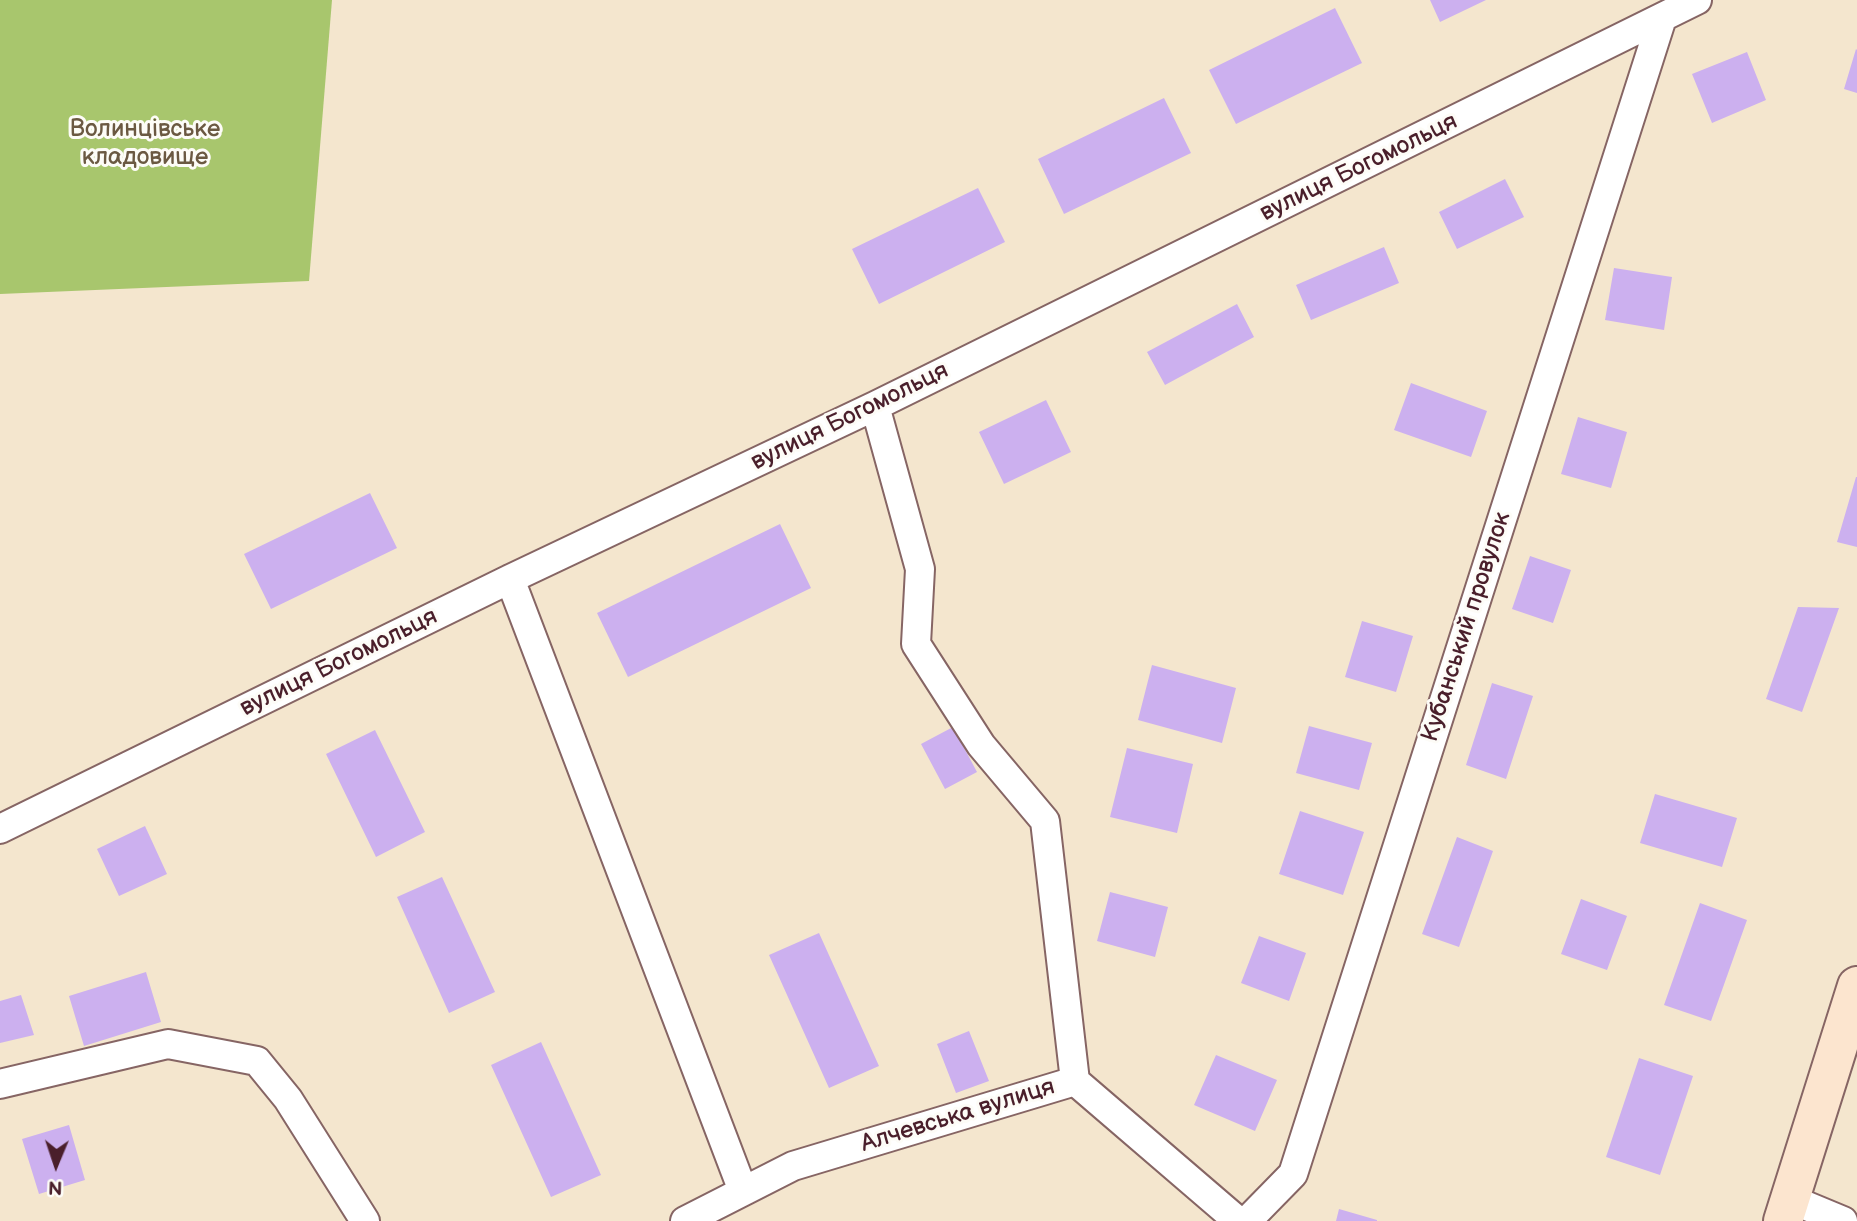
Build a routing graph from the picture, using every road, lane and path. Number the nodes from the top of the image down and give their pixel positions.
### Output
1 (1697, 0) edge
2 (1662, 18) junction
3 (875, 406) junction
4 (510, 579) junction
5 (0, 829) edge
6 (1857, 986) edge
7 (1075, 1081) junction
8 (0, 1084) edge
9 (743, 1191) junction
10 (1786, 1210) edge
11 (365, 1221) edge
12 (685, 1221) edge
13 (1238, 1221) edge
14 (1247, 1221) edge
15 (1843, 1221) edge

1 - 2 street, вулиця Богомольця
2 - 3 street, вулиця Богомольця
2 - 14 street, Кубанський провулок
3 - 4 street, вулиця Богомольця
3 - 7 street
4 - 5 street, вулиця Богомольця
4 - 9 street
6 - 10 main road
7 - 9 street, Алчевська вулиця
7 - 13 street, Алчевська вулиця
8 - 11 street
9 - 12 street, Алчевська вулиця
10 - 15 street

